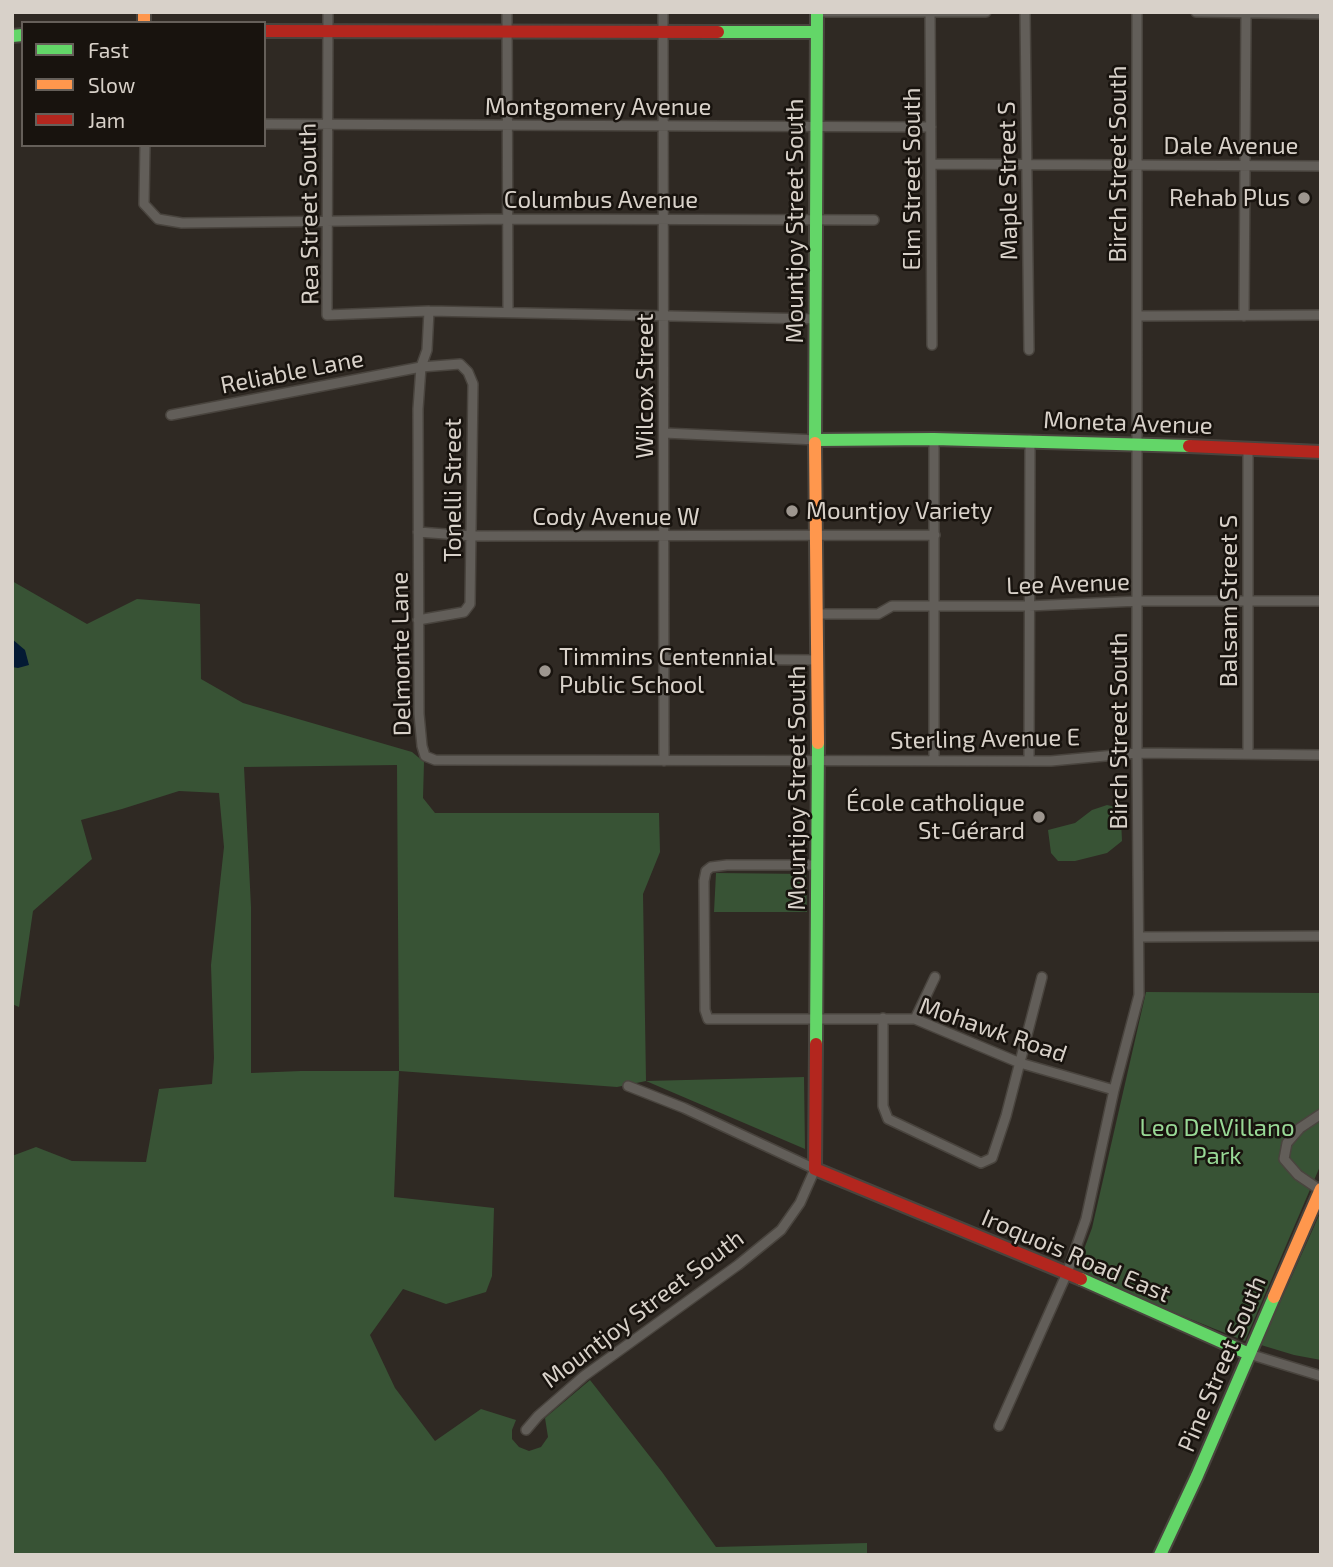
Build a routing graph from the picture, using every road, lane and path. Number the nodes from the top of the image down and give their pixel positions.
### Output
1 (328, 12) edge
2 (507, 12) edge
3 (663, 12) edge
4 (819, 12) edge
5 (930, 12) edge
6 (986, 12) edge
7 (1025, 12) edge
8 (1137, 12) edge
9 (1196, 12) edge
10 (1246, 13) edge
11 (1321, 14) edge
12 (663, 30) junction
13 (266, 31) edge
14 (327, 31) junction
15 (506, 32) junction
16 (817, 32) junction
17 (266, 124) edge
18 (327, 124) junction
19 (507, 126) junction
20 (664, 127) junction
21 (817, 127) junction
22 (931, 127) junction
23 (145, 147) edge
24 (931, 164) junction
25 (1027, 164) junction
26 (1245, 164) junction
27 (1137, 166) junction
28 (1321, 166) edge
29 (508, 219) junction
30 (664, 219) junction
31 (817, 220) junction
32 (874, 220) dead end
33 (328, 221) junction
34 (429, 312) junction
35 (508, 312) junction
36 (1321, 315) edge
37 (1138, 316) junction
38 (1244, 316) junction
39 (664, 318) junction
40 (816, 319) junction
41 (932, 345) dead end
42 (1029, 350) dead end
43 (421, 367) junction
44 (171, 415) dead end
45 (664, 432) junction
46 (934, 439) junction
47 (817, 440) junction
48 (1030, 440) junction
49 (1137, 443) junction
50 (1248, 448) junction
51 (1321, 452) edge
52 (418, 532) junction
53 (815, 535) junction
54 (935, 535) junction
55 (473, 536) junction
56 (664, 536) junction
57 (1138, 601) junction
58 (1249, 601) junction
59 (1321, 601) edge
60 (934, 605) junction
61 (1029, 606) junction
62 (818, 614) junction
63 (418, 620) junction
64 (664, 659) junction
65 (818, 660) junction
66 (1136, 753) junction
67 (1248, 754) junction
68 (1321, 755) edge
69 (817, 760) junction
70 (934, 760) junction
71 (664, 761) junction
72 (1029, 761) junction
73 (817, 865) junction
74 (1321, 936) edge
75 (1140, 937) junction
76 (934, 977) dead end
77 (1042, 978) dead end
78 (817, 1018) junction
79 (883, 1018) junction
80 (915, 1019) junction
81 (1020, 1063) junction
82 (628, 1086) dead end
83 (1114, 1090) junction
84 (1321, 1114) edge
85 (816, 1169) junction
86 (1320, 1190) edge
87 (1067, 1273) junction
88 (1248, 1354) junction
89 (1321, 1376) edge
90 (999, 1426) dead end
91 (526, 1430) dead end
92 (1160, 1555) edge

1 - 14 street, Rea Street South
2 - 15 street
3 - 12 street, Wilcox Street
4 - 5 street
4 - 16 street, Mountjoy Street South
5 - 6 street
5 - 22 street, Elm Street South
7 - 25 street, Maple Street S
8 - 27 street, Birch Street South
9 - 10 street
10 - 11 street
10 - 26 street
12 - 15 street
12 - 16 street
12 - 20 street, Wilcox Street
13 - 14 street
14 - 15 street
14 - 18 street, Rea Street South
15 - 19 street
16 - 21 street, Mountjoy Street South
17 - 18 street, Montgomery Avenue
18 - 19 street, Montgomery Avenue
18 - 33 street, Rea Street South
19 - 20 street, Montgomery Avenue
19 - 29 street
20 - 21 street, Montgomery Avenue
20 - 30 street, Wilcox Street
21 - 22 street, Montgomery Avenue
21 - 31 street, Mountjoy Street South
22 - 24 street, Elm Street South
23 - 33 street, Columbus Avenue
24 - 25 street, Dale Avenue
24 - 41 street, Elm Street South
25 - 27 street, Dale Avenue
25 - 42 street, Maple Street S
26 - 27 street, Dale Avenue
26 - 28 street, Dale Avenue
26 - 38 street
27 - 37 street, Birch Street South
29 - 30 street, Columbus Avenue
29 - 33 street, Columbus Avenue
29 - 35 street
30 - 31 street, Columbus Avenue
30 - 39 street, Wilcox Street
31 - 32 street, Columbus Avenue
31 - 40 street, Mountjoy Street South
33 - 34 street, Rea Street South
34 - 35 street
34 - 43 street, Delmonte Lane
35 - 39 street
36 - 38 street
37 - 38 street
37 - 49 street, Birch Street South
39 - 40 street
39 - 45 street, Wilcox Street
40 - 47 street, Mountjoy Street South
43 - 44 street, Reliable Lane
43 - 52 street, Delmonte Lane
43 - 55 street, Tonelli Street
45 - 47 street
45 - 56 street, Wilcox Street
46 - 47 street, Moneta Avenue
46 - 48 street, Moneta Avenue
46 - 54 street
47 - 53 street, Mountjoy Street South
48 - 49 street, Moneta Avenue
48 - 61 street
49 - 50 street, Moneta Avenue
49 - 57 street, Birch Street South
50 - 51 street, Moneta Avenue
50 - 58 street, Balsam Street S
52 - 55 street, Cody Avenue W
52 - 63 street, Delmonte Lane
53 - 54 street, Cody Avenue W
53 - 56 street, Cody Avenue W
53 - 62 street, Mountjoy Street South
54 - 60 street
55 - 56 street, Cody Avenue W
55 - 63 street, Tonelli Street
56 - 64 street, Wilcox Street
57 - 58 street, Lee Avenue
57 - 61 street, Lee Avenue
57 - 66 street, Birch Street South
58 - 59 street, Lee Avenue
58 - 67 street, Balsam Street S
60 - 61 street, Lee Avenue
60 - 62 street, Lee Avenue
60 - 70 street
61 - 72 street
62 - 65 street, Mountjoy Street South
63 - 71 street, Delmonte Lane
64 - 65 street
64 - 71 street, Wilcox Street
65 - 69 street, Mountjoy Street South
66 - 67 street, Sterling Avenue E
66 - 72 street, Sterling Avenue E
66 - 75 street, Birch Street South
67 - 68 street, Sterling Avenue E
69 - 70 street, Sterling Avenue E
69 - 71 street, Sterling Avenue E
69 - 73 street, Mountjoy Street South
70 - 72 street, Sterling Avenue E
73 - 78 street, Mountjoy Street South
73 - 78 street, Mohawk Road
74 - 75 street
75 - 83 street, Birch Street South
76 - 80 street
77 - 81 street
78 - 79 street, Mohawk Road
78 - 85 street, Mountjoy Street South
79 - 80 street, Mohawk Road
79 - 81 street
80 - 81 street, Mohawk Road
81 - 83 street, Mohawk Road
82 - 85 street
83 - 87 street, Birch Street South
84 - 86 street
85 - 87 street, Iroquois Road East
85 - 91 street, Mountjoy Street South
86 - 88 street, Pine Street South
87 - 88 street, Iroquois Road East
87 - 90 street, Birch Street South
88 - 89 street, Iroquois Road East
88 - 92 street, Pine Street South

